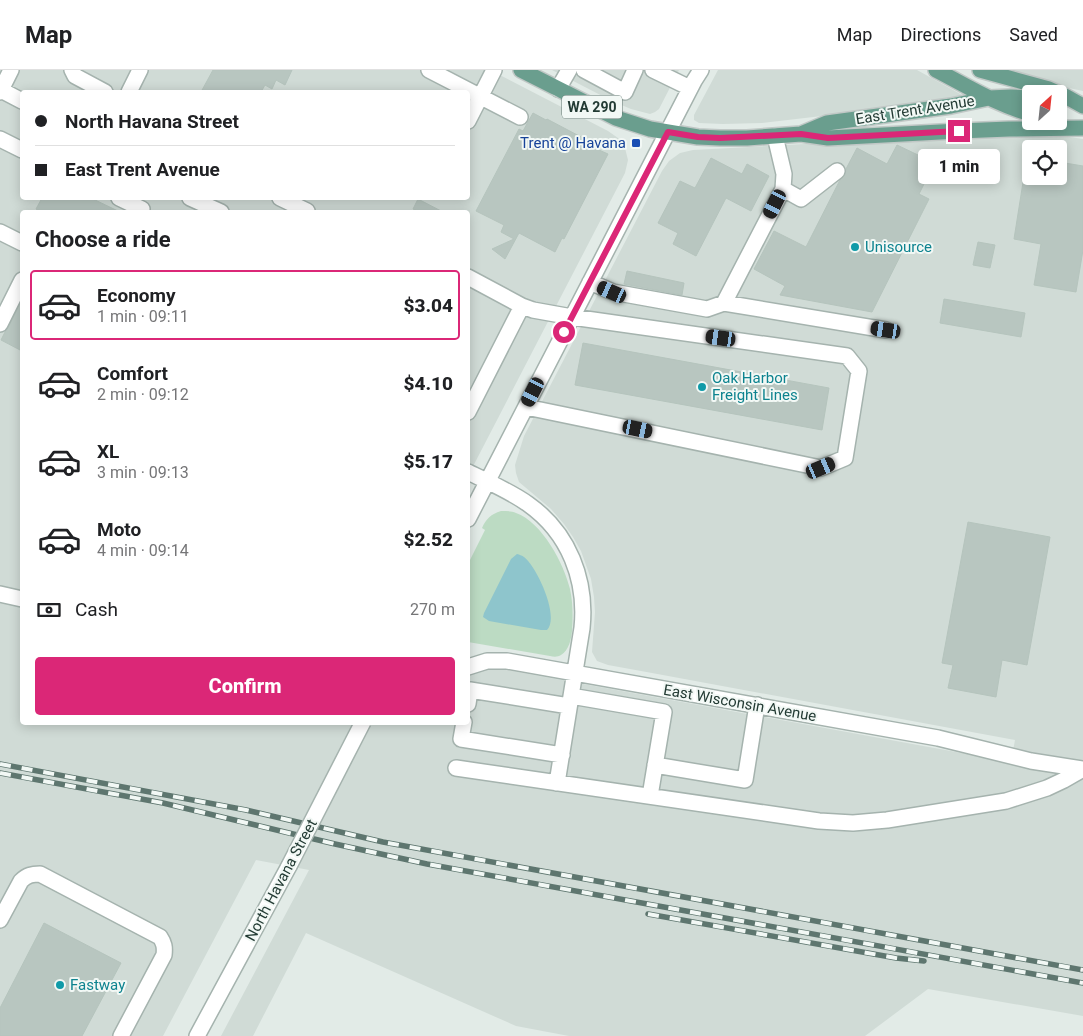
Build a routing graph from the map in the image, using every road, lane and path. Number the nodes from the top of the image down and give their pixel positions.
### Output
1 (11, 70) edge
2 (72, 70) edge
3 (140, 70) edge
4 (429, 70) edge
5 (494, 70) edge
6 (521, 70) edge
7 (569, 70) edge
8 (584, 70) edge
9 (635, 70) edge
10 (653, 70) edge
11 (701, 70) edge
12 (936, 70) edge
13 (980, 70) edge
14 (690, 88) junction
15 (558, 89) junction
16 (101, 90) edge
17 (129, 90) edge
18 (468, 90) edge
19 (0, 91) edge
20 (470, 91) edge
21 (480, 96) junction
22 (989, 98) junction
23 (1022, 98) edge
24 (20, 100) edge
25 (1068, 104) edge
26 (1083, 106) edge
27 (1022, 111) edge
28 (470, 117) edge
29 (520, 117) dead end
30 (1068, 123) edge
31 (1083, 127) edge
32 (668, 132) junction
33 (801, 134) junction
34 (775, 136) junction
35 (0, 139) edge
36 (20, 149) edge
37 (837, 171) dead end
38 (782, 189) junction
39 (125, 200) edge
40 (194, 200) edge
41 (284, 200) edge
42 (142, 206) edge
43 (214, 210) edge
44 (305, 210) edge
45 (0, 232) edge
46 (20, 242) edge
47 (470, 278) edge
48 (590, 282) junction
49 (20, 284) edge
50 (724, 303) junction
51 (522, 306) junction
52 (572, 317) junction
53 (0, 324) edge
54 (886, 330) dead end
55 (526, 406) junction
56 (470, 408) edge
57 (470, 473) edge
58 (487, 482) junction
59 (470, 516) edge
60 (0, 594) edge
61 (20, 599) edge
62 (470, 666) edge
63 (575, 673) junction
64 (470, 690) edge
65 (570, 701) junction
66 (757, 706) junction
67 (361, 725) edge
68 (463, 725) edge
69 (562, 754) junction
70 (655, 765) junction
71 (456, 768) dead end
72 (1083, 769) edge
73 (557, 783) junction
74 (650, 796) junction
75 (0, 920) edge
76 (121, 1036) edge
77 (197, 1036) edge

1 - 19 street
2 - 16 street
3 - 17 street
4 - 18 street
5 - 21 street
6 - 15 main road, East Trent Avenue / WA 290
7 - 15 street
8 - 9 street
10 - 14 street
11 - 14 street
12 - 22 main road
13 - 26 main road
14 - 32 street
15 - 32 main road, East Trent Avenue / WA 290
19 - 24 street
20 - 21 street
21 - 28 street
21 - 29 street
22 - 23 main road, East Trent Avenue / WA 290
22 - 27 main road
22 - 33 main road, East Trent Avenue / WA 290
25 - 26 main road
30 - 31 main road
31 - 33 main road, East Trent Avenue / WA 290
32 - 34 main road, East Trent Avenue / WA 290
32 - 48 street
33 - 34 main road, East Trent Avenue / WA 290
34 - 38 street
35 - 36 street
37 - 38 street
38 - 50 street
39 - 42 street
40 - 43 street
41 - 44 street
45 - 46 street
47 - 51 street
48 - 50 street
48 - 52 street
49 - 53 street
50 - 54 street
51 - 52 street
51 - 56 street
52 - 55 street
52 - 55 street
55 - 58 street
57 - 58 street
58 - 59 street
58 - 63 street
60 - 61 street
62 - 63 street, East Wisconsin Avenue
63 - 65 street
63 - 66 street, East Wisconsin Avenue
64 - 65 street
65 - 69 street
65 - 70 street
66 - 70 street
66 - 72 street, East Wisconsin Avenue
67 - 77 street, North Havana Street, bridge
68 - 69 street
69 - 73 street
70 - 74 street
71 - 73 street
72 - 74 street
73 - 74 street
75 - 76 street

